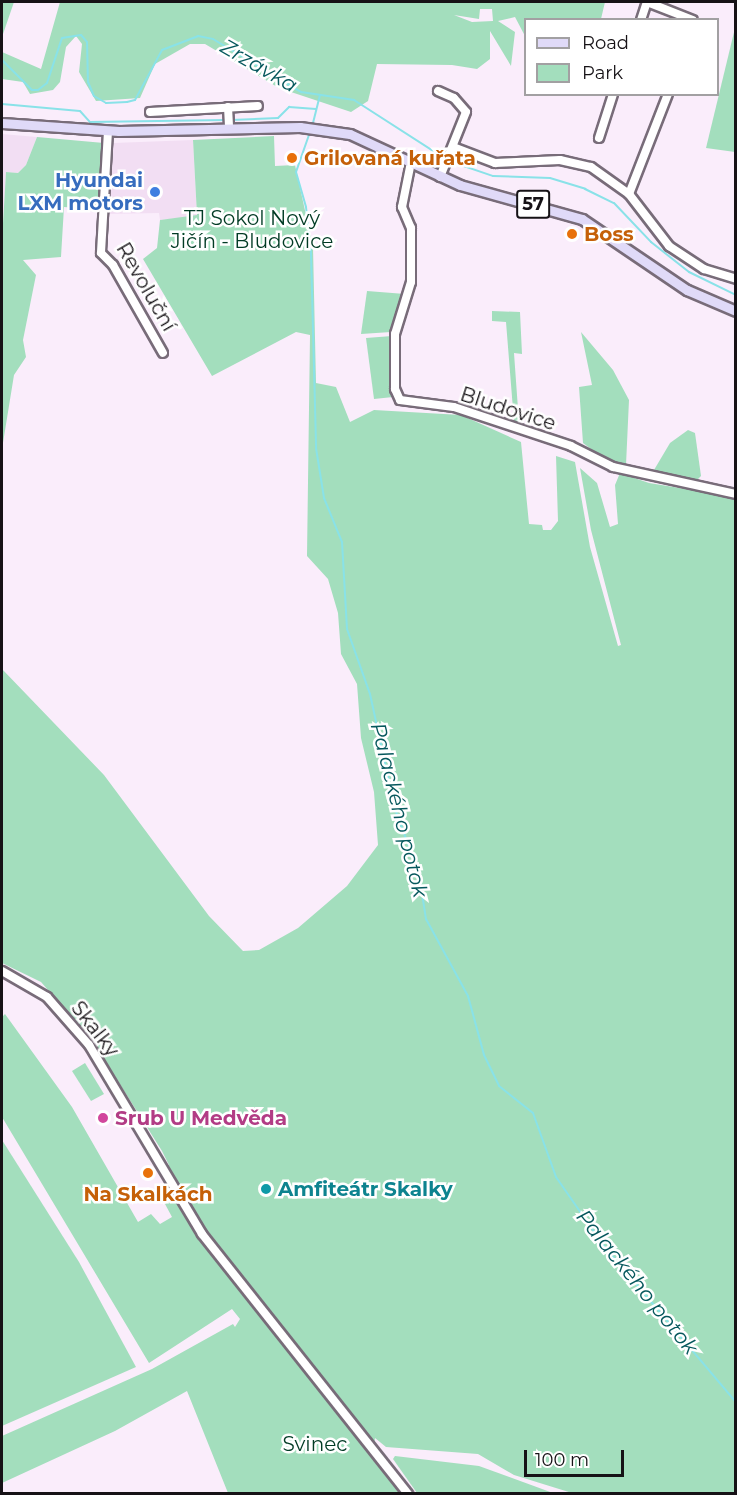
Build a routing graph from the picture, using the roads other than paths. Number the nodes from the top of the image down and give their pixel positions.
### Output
1 (695, 17) edge
2 (641, 18) edge
3 (438, 91) dead end
4 (612, 96) edge
5 (667, 96) edge
6 (258, 106) dead end
7 (228, 107) junction
8 (150, 111) dead end
9 (229, 122) junction
10 (2, 123) edge
11 (108, 130) junction
12 (599, 138) dead end
13 (452, 150) junction
14 (411, 162) junction
15 (440, 177) junction
16 (629, 194) junction
17 (735, 279) edge
18 (735, 311) edge
19 (163, 353) dead end
20 (735, 494) edge
21 (2, 971) edge
22 (408, 1494) edge

1 - 2 street
3 - 13 street
4 - 12 street
5 - 16 street
6 - 7 street
7 - 8 street
7 - 9 street
9 - 11 main road, 57
9 - 14 main road, 57
10 - 11 main road, 57
11 - 19 street, Revoluční
13 - 15 street
13 - 16 street
14 - 15 main road, 57
14 - 20 street, Bludovice
15 - 18 main road, 57
16 - 17 street
21 - 22 street, Skalky

